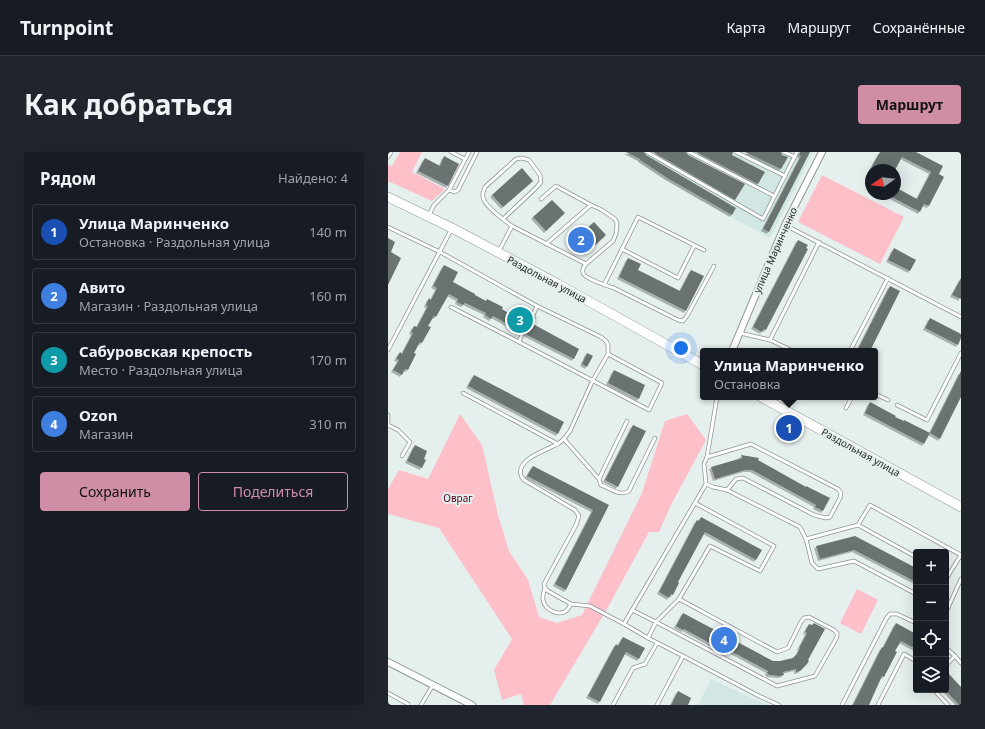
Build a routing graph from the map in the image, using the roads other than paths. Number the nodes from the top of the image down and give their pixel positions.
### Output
1 (391, 152) edge
2 (452, 152) edge
3 (469, 152) edge
4 (477, 152) edge
5 (647, 152) edge
6 (689, 152) edge
7 (736, 152) edge
8 (784, 152) edge
9 (798, 152) edge
10 (822, 152) edge
11 (388, 157) edge
12 (795, 157) junction
13 (465, 158) junction
14 (785, 176) junction
15 (449, 190) junction
16 (774, 196) junction
17 (388, 197) edge
18 (541, 199) dead end
19 (591, 205) junction
20 (428, 216) junction
21 (503, 219) junction
22 (785, 224) junction
23 (512, 226) junction
24 (388, 227) edge
25 (452, 228) junction
26 (819, 242) junction
27 (546, 244) junction
28 (694, 246) junction
29 (622, 249) junction
30 (704, 250) dead end
31 (440, 252) junction
32 (498, 252) junction
33 (586, 264) junction
34 (714, 266) dead end
35 (888, 278) junction
36 (604, 285) junction
37 (537, 306) junction
38 (451, 307) dead end
39 (532, 315) dead end
40 (961, 317) edge
41 (523, 332) dead end
42 (740, 332) junction
43 (770, 340) junction
44 (519, 342) junction
45 (733, 348) edge
46 (787, 348) edge
47 (852, 348) edge
48 (388, 350) edge
49 (961, 353) edge
50 (608, 354) junction
51 (700, 363) edge
52 (593, 380) junction
53 (463, 393) dead end
54 (878, 395) edge
55 (716, 400) edge
56 (766, 400) edge
57 (850, 400) edge
58 (888, 400) dead end
59 (897, 405) dead end
60 (846, 408) dead end
61 (388, 415) edge
62 (627, 421) dead end
63 (388, 424) edge
64 (655, 438) dead end
65 (564, 439) junction
66 (558, 444) junction
67 (402, 456) dead end
68 (707, 457) junction
69 (599, 479) junction
70 (706, 484) junction
71 (727, 490) junction
72 (695, 503) junction
73 (961, 507) edge
74 (858, 525) junction
75 (806, 539) junction
76 (913, 555) edge
77 (961, 555) edge
78 (949, 571) edge
79 (961, 581) edge
80 (545, 588) junction
81 (913, 592) edge
82 (680, 599) junction
83 (571, 604) junction
84 (949, 605) edge
85 (632, 610) junction
86 (656, 622) junction
87 (913, 622) edge
88 (624, 624) junction
89 (648, 638) junction
90 (657, 643) junction
91 (949, 651) edge
92 (683, 656) junction
93 (955, 656) junction
94 (913, 659) edge
95 (388, 662) edge
96 (949, 662) edge
97 (961, 663) edge
98 (433, 685) junction
99 (388, 693) edge
100 (937, 693) edge
101 (408, 705) edge
102 (421, 705) edge
103 (472, 705) edge
104 (613, 705) edge
105 (657, 705) edge
106 (779, 705) edge
107 (842, 705) edge
108 (878, 705) edge
109 (948, 705) edge

1 - 11 lane
2 - 13 lane
3 - 13 lane
4 - 15 lane
5 - 16 lane
6 - 16 lane
7 - 14 lane
8 - 12 lane
9 - 12 lane
10 - 22 street, улица Маринченко
12 - 14 lane
13 - 15 lane
14 - 16 lane
15 - 20 lane
17 - 20 main road, Раздольная улица
18 - 19 lane
19 - 27 lane
19 - 33 lane
20 - 25 main road, Раздольная улица
21 - 21 lane
21 - 23 lane
22 - 26 lane
22 - 42 street, улица Маринченко
23 - 27 lane
23 - 32 lane
24 - 31 lane
25 - 31 lane
25 - 32 main road, Раздольная улица
26 - 35 lane
26 - 43 lane
27 - 33 lane
28 - 29 lane
28 - 29 lane
28 - 30 lane
29 - 36 lane
31 - 37 lane
31 - 48 lane
32 - 51 main road, Раздольная улица
33 - 36 lane
34 - 36 lane
35 - 40 lane
35 - 47 lane
37 - 39 lane
37 - 50 lane
38 - 44 lane
41 - 44 lane
42 - 43 lane
42 - 45 street, улица Маринченко
43 - 46 lane
44 - 52 lane
49 - 59 lane
50 - 52 lane
50 - 52 lane
52 - 65 lane
53 - 66 lane
54 - 58 lane
55 - 68 lane
56 - 73 main road, Раздольная улица
57 - 60 lane
61 - 63 lane
62 - 69 lane
63 - 67 lane
64 - 69 lane
65 - 66 lane
65 - 69 lane
66 - 80 lane
68 - 70 lane
68 - 71 lane
70 - 71 lane
70 - 72 lane
71 - 75 lane
72 - 82 lane
72 - 85 lane
74 - 75 lane
74 - 76 lane
74 - 77 lane
75 - 81 lane
77 - 78 lane
79 - 84 lane
80 - 83 lane
80 - 83 lane
82 - 86 lane
82 - 86 lane
83 - 88 lane
85 - 86 lane
85 - 88 lane
86 - 89 lane
87 - 107 lane
88 - 89 lane
89 - 90 lane
90 - 92 lane
90 - 104 lane
91 - 93 lane
92 - 105 lane
92 - 106 lane
93 - 96 lane
93 - 97 lane
94 - 108 lane
95 - 98 street
98 - 102 lane
98 - 103 street
99 - 101 lane
100 - 109 lane

